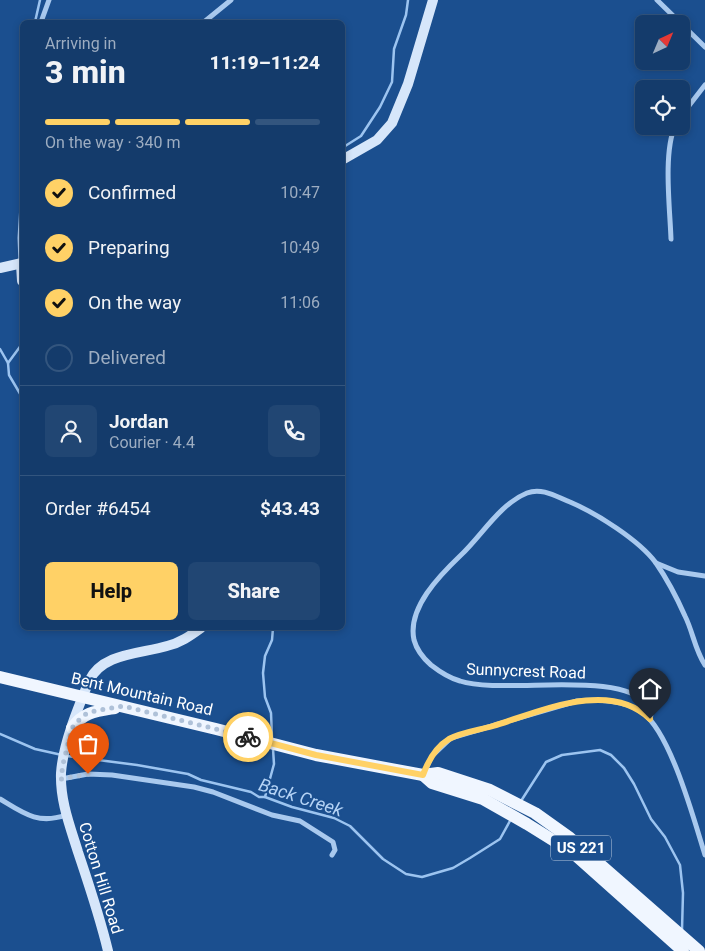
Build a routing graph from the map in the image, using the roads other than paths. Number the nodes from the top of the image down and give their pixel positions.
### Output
1 (49, 0) edge
2 (231, 0) edge
3 (433, 0) edge
4 (657, 0) edge
5 (42, 20) edge
6 (207, 20) edge
7 (705, 47) edge
8 (705, 85) edge
9 (690, 104) edge
10 (672, 135) edge
11 (345, 158) edge
12 (671, 239) dead end
13 (20, 263) edge
14 (0, 268) edge
15 (655, 562) junction
16 (705, 576) edge
17 (197, 630) edge
18 (705, 664) edge
19 (0, 677) edge
20 (83, 697) junction
21 (123, 706) junction
22 (650, 719) junction
23 (72, 728) junction
24 (423, 775) junction
25 (61, 779) junction
26 (441, 780) junction
27 (0, 799) edge
28 (66, 815) junction
29 (332, 855) dead end
30 (705, 855) edge
31 (108, 951) edge
32 (683, 951) edge
33 (699, 951) edge

1 - 5 street
2 - 6 street
3 - 11 street
4 - 7 street
8 - 9 street
10 - 12 street
13 - 14 street
15 - 16 street, Sunnycrest Road
15 - 18 street, Sunnycrest Road
15 - 22 street, Sunnycrest Road
17 - 20 street, Cotton Hill Road
19 - 20 main road, Bent Mountain Road / US 221
20 - 21 main road, Bent Mountain Road / US 221
20 - 23 street, Cotton Hill Road
21 - 23 main road
21 - 24 main road, Bent Mountain Road / US 221
22 - 24 street
22 - 30 street, Sunnycrest Road
23 - 25 street, Cotton Hill Road
24 - 26 main road, Bent Mountain Road / US 221
25 - 28 street, Cotton Hill Road
25 - 29 street
26 - 32 main road, Bent Mountain Road / US 221
26 - 33 main road, Bent Mountain Road / US 221
27 - 28 street
28 - 31 street, Cotton Hill Road

